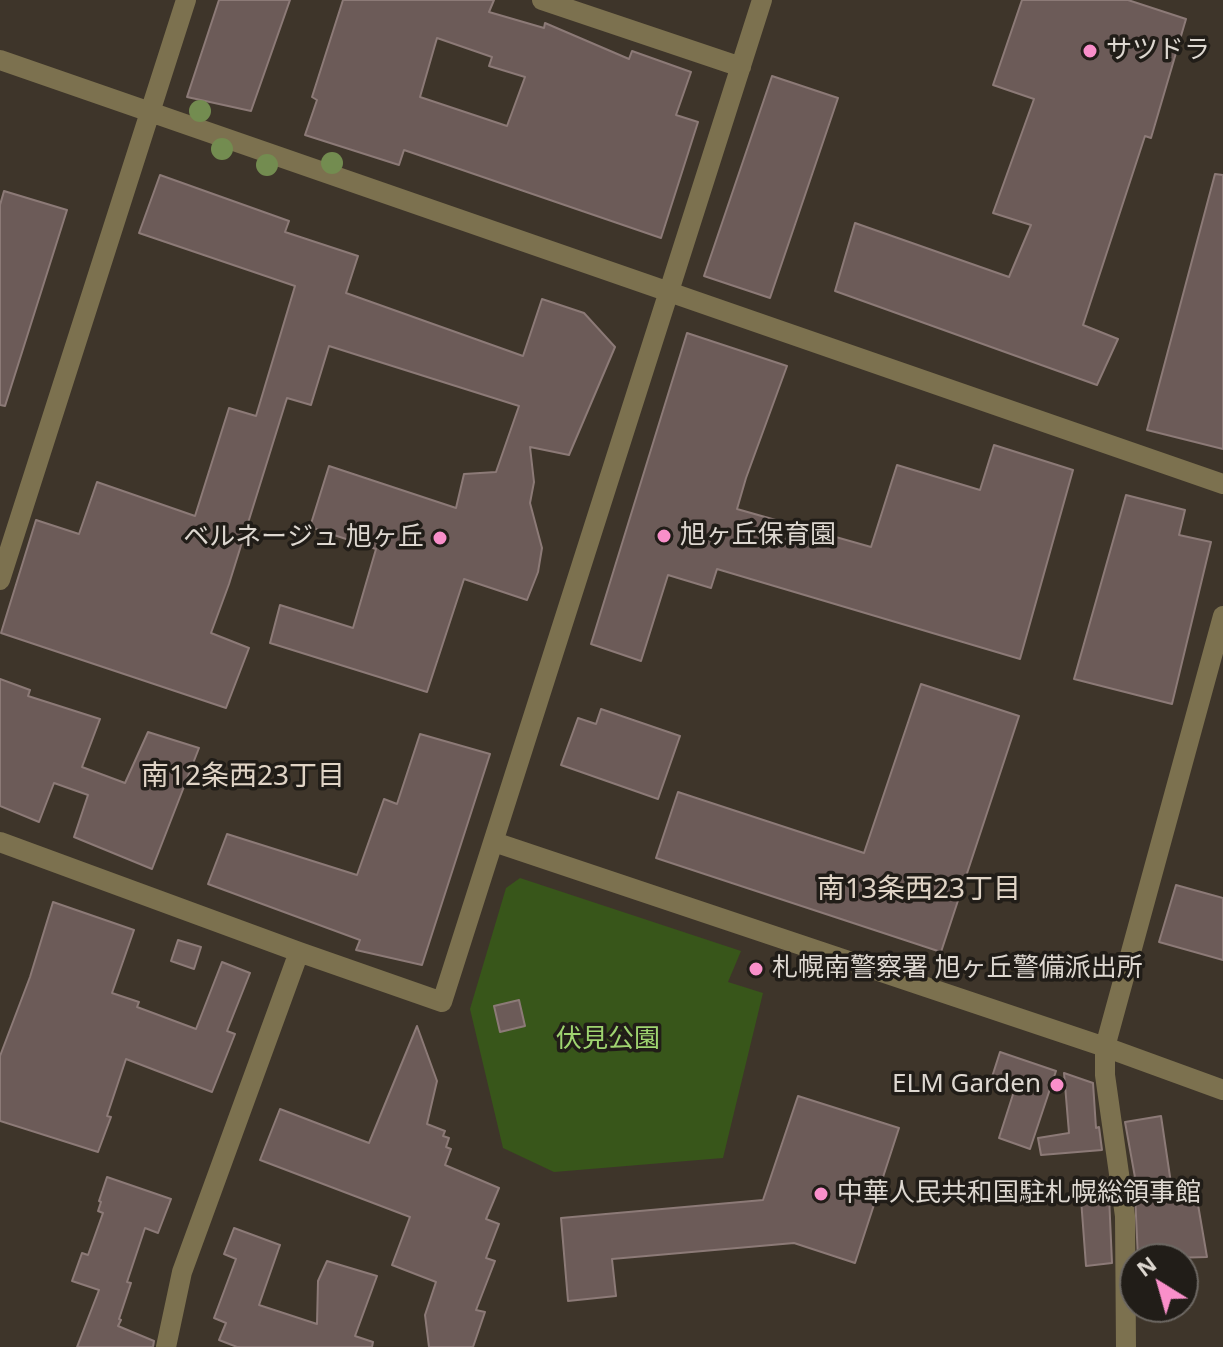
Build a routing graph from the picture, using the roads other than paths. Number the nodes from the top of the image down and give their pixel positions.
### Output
1 (186, 0) edge
2 (542, 0) edge
3 (762, 0) edge
4 (0, 60) edge
5 (741, 67) junction
6 (150, 112) junction
7 (670, 292) junction
8 (1223, 484) edge
9 (0, 580) edge
10 (1223, 616) edge
11 (0, 842) edge
12 (494, 842) junction
13 (299, 952) junction
14 (1105, 1047) junction
15 (1223, 1090) edge
16 (166, 1347) edge
17 (1126, 1347) edge

1 - 6 street
2 - 5 street
3 - 5 street
4 - 6 street
5 - 7 street
6 - 7 street
6 - 9 street
7 - 8 street
7 - 12 street
10 - 14 street
11 - 13 street
12 - 13 street
12 - 14 street
13 - 16 street
14 - 15 street
14 - 17 street

